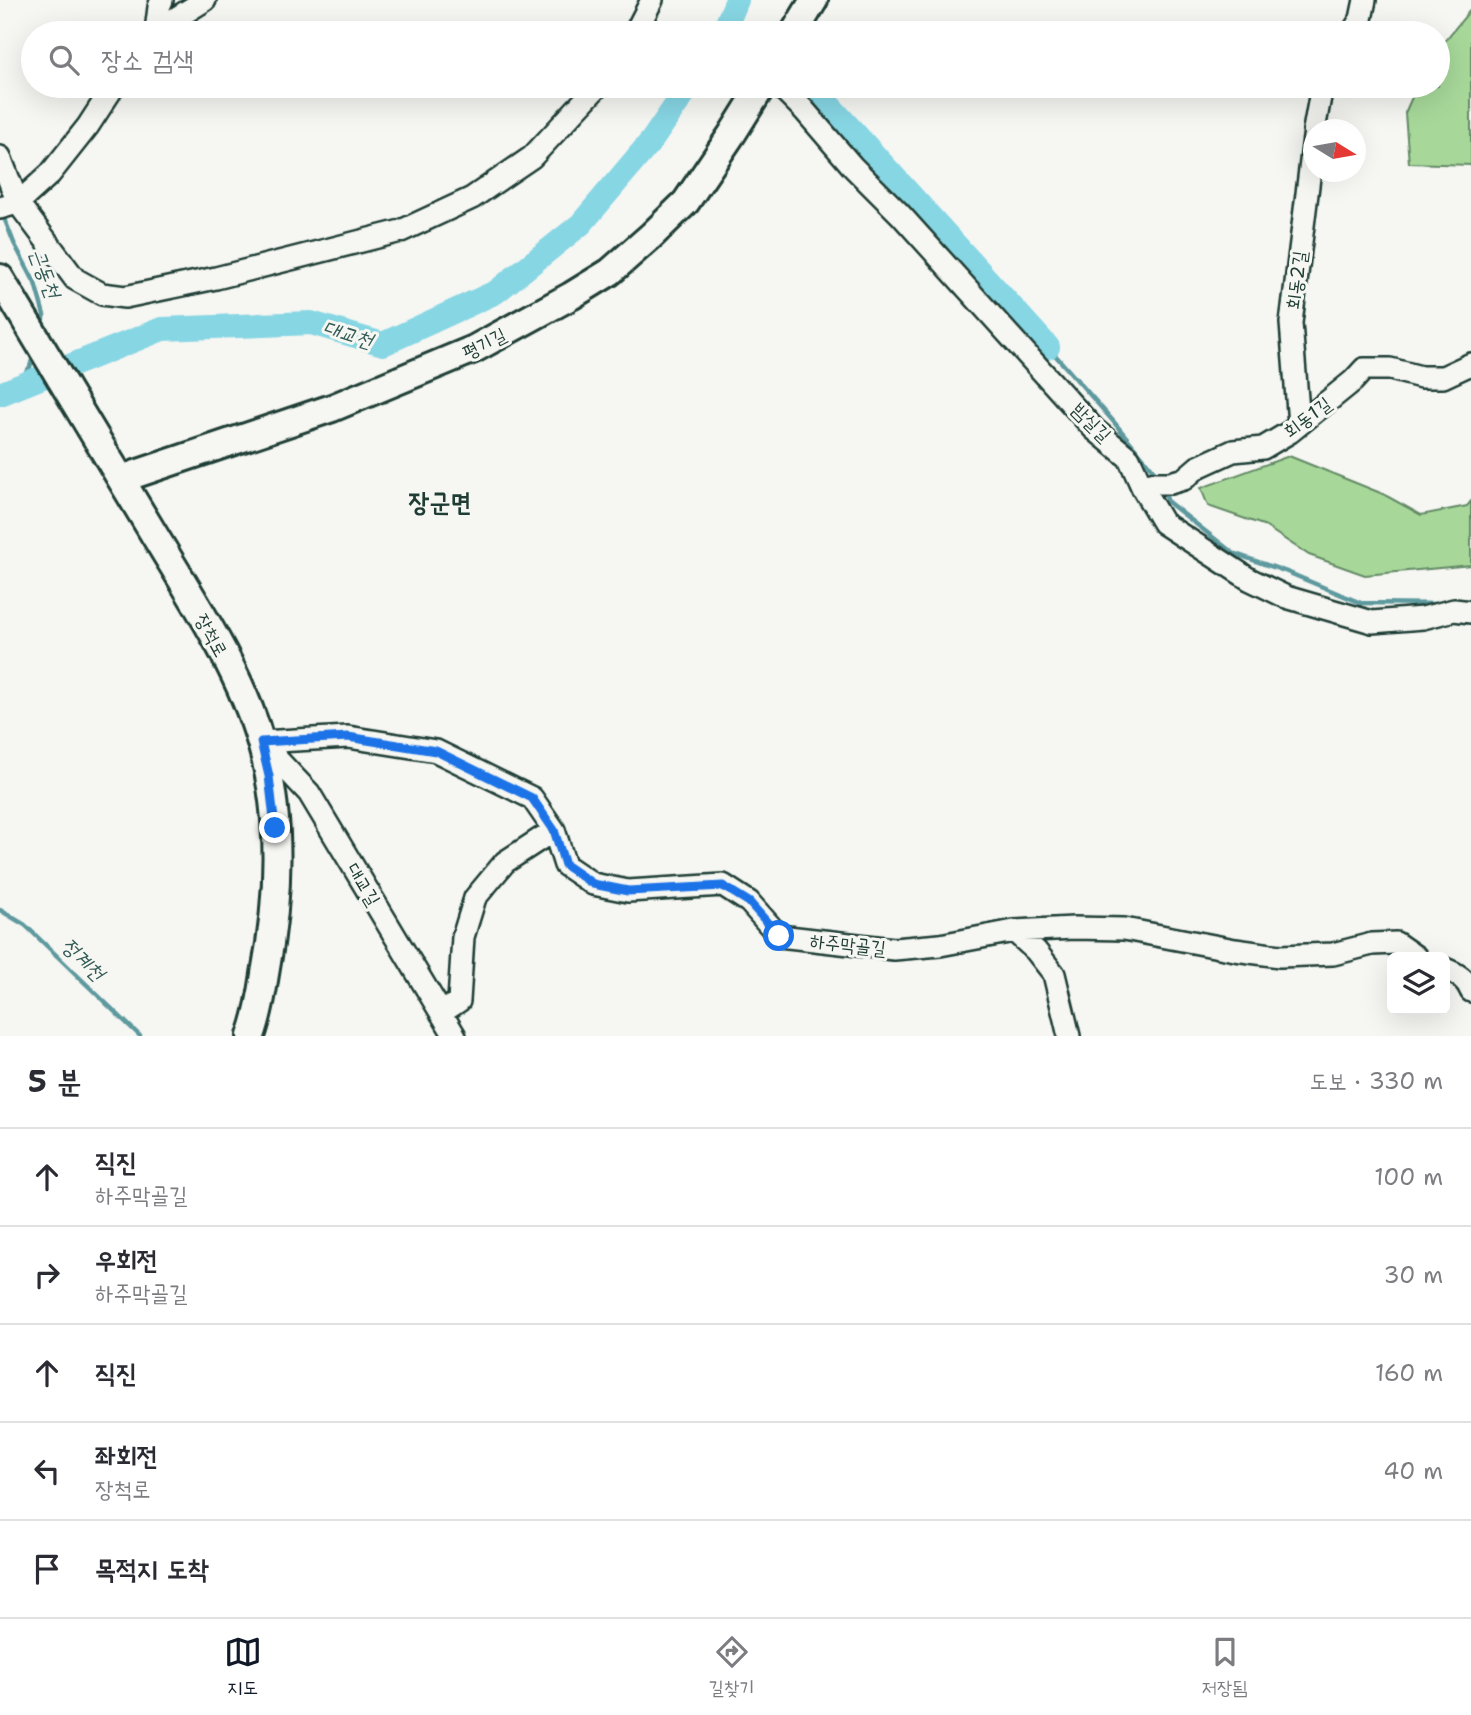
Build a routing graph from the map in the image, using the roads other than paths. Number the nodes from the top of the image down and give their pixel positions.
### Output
1 (162, 0) edge
2 (205, 0) edge
3 (652, 0) edge
4 (814, 0) edge
5 (1365, 0) edge
6 (156, 21) edge
7 (172, 21) edge
8 (641, 21) edge
9 (801, 21) edge
10 (1360, 21) edge
11 (106, 98) edge
12 (587, 98) edge
13 (754, 98) edge
14 (792, 98) edge
15 (1320, 98) edge
16 (1316, 119) edge
17 (0, 157) edge
18 (1308, 182) edge
19 (9, 205) edge
20 (0, 278) edge
21 (1471, 364) edge
22 (1299, 424) junction
23 (116, 469) junction
24 (1154, 485) junction
25 (1471, 612) edge
26 (261, 742) junction
27 (554, 830) junction
28 (1014, 931) junction
29 (1409, 952) edge
30 (1450, 971) edge
31 (1471, 991) edge
32 (441, 1013) junction
33 (251, 1036) edge
34 (455, 1036) edge
35 (1069, 1036) edge

1 - 6 street
2 - 7 street
3 - 8 street
4 - 9 main road
5 - 10 street
11 - 19 street
12 - 19 street
13 - 23 main road, 평기길
14 - 24 street, 밤실길
15 - 16 street
17 - 19 street
18 - 22 street, 회동2길
20 - 23 main road, 장척로
21 - 22 street, 회동1길
22 - 24 street, 회동1길
23 - 26 main road, 장척로
24 - 25 street, 밤실길
26 - 27 street, 하주막골길
26 - 32 street, 대교길
26 - 33 main road, 장척로
27 - 28 street, 하주막골길
27 - 32 street
28 - 29 street, 하주막골길
28 - 35 street
30 - 31 street
32 - 34 street, 대교길

